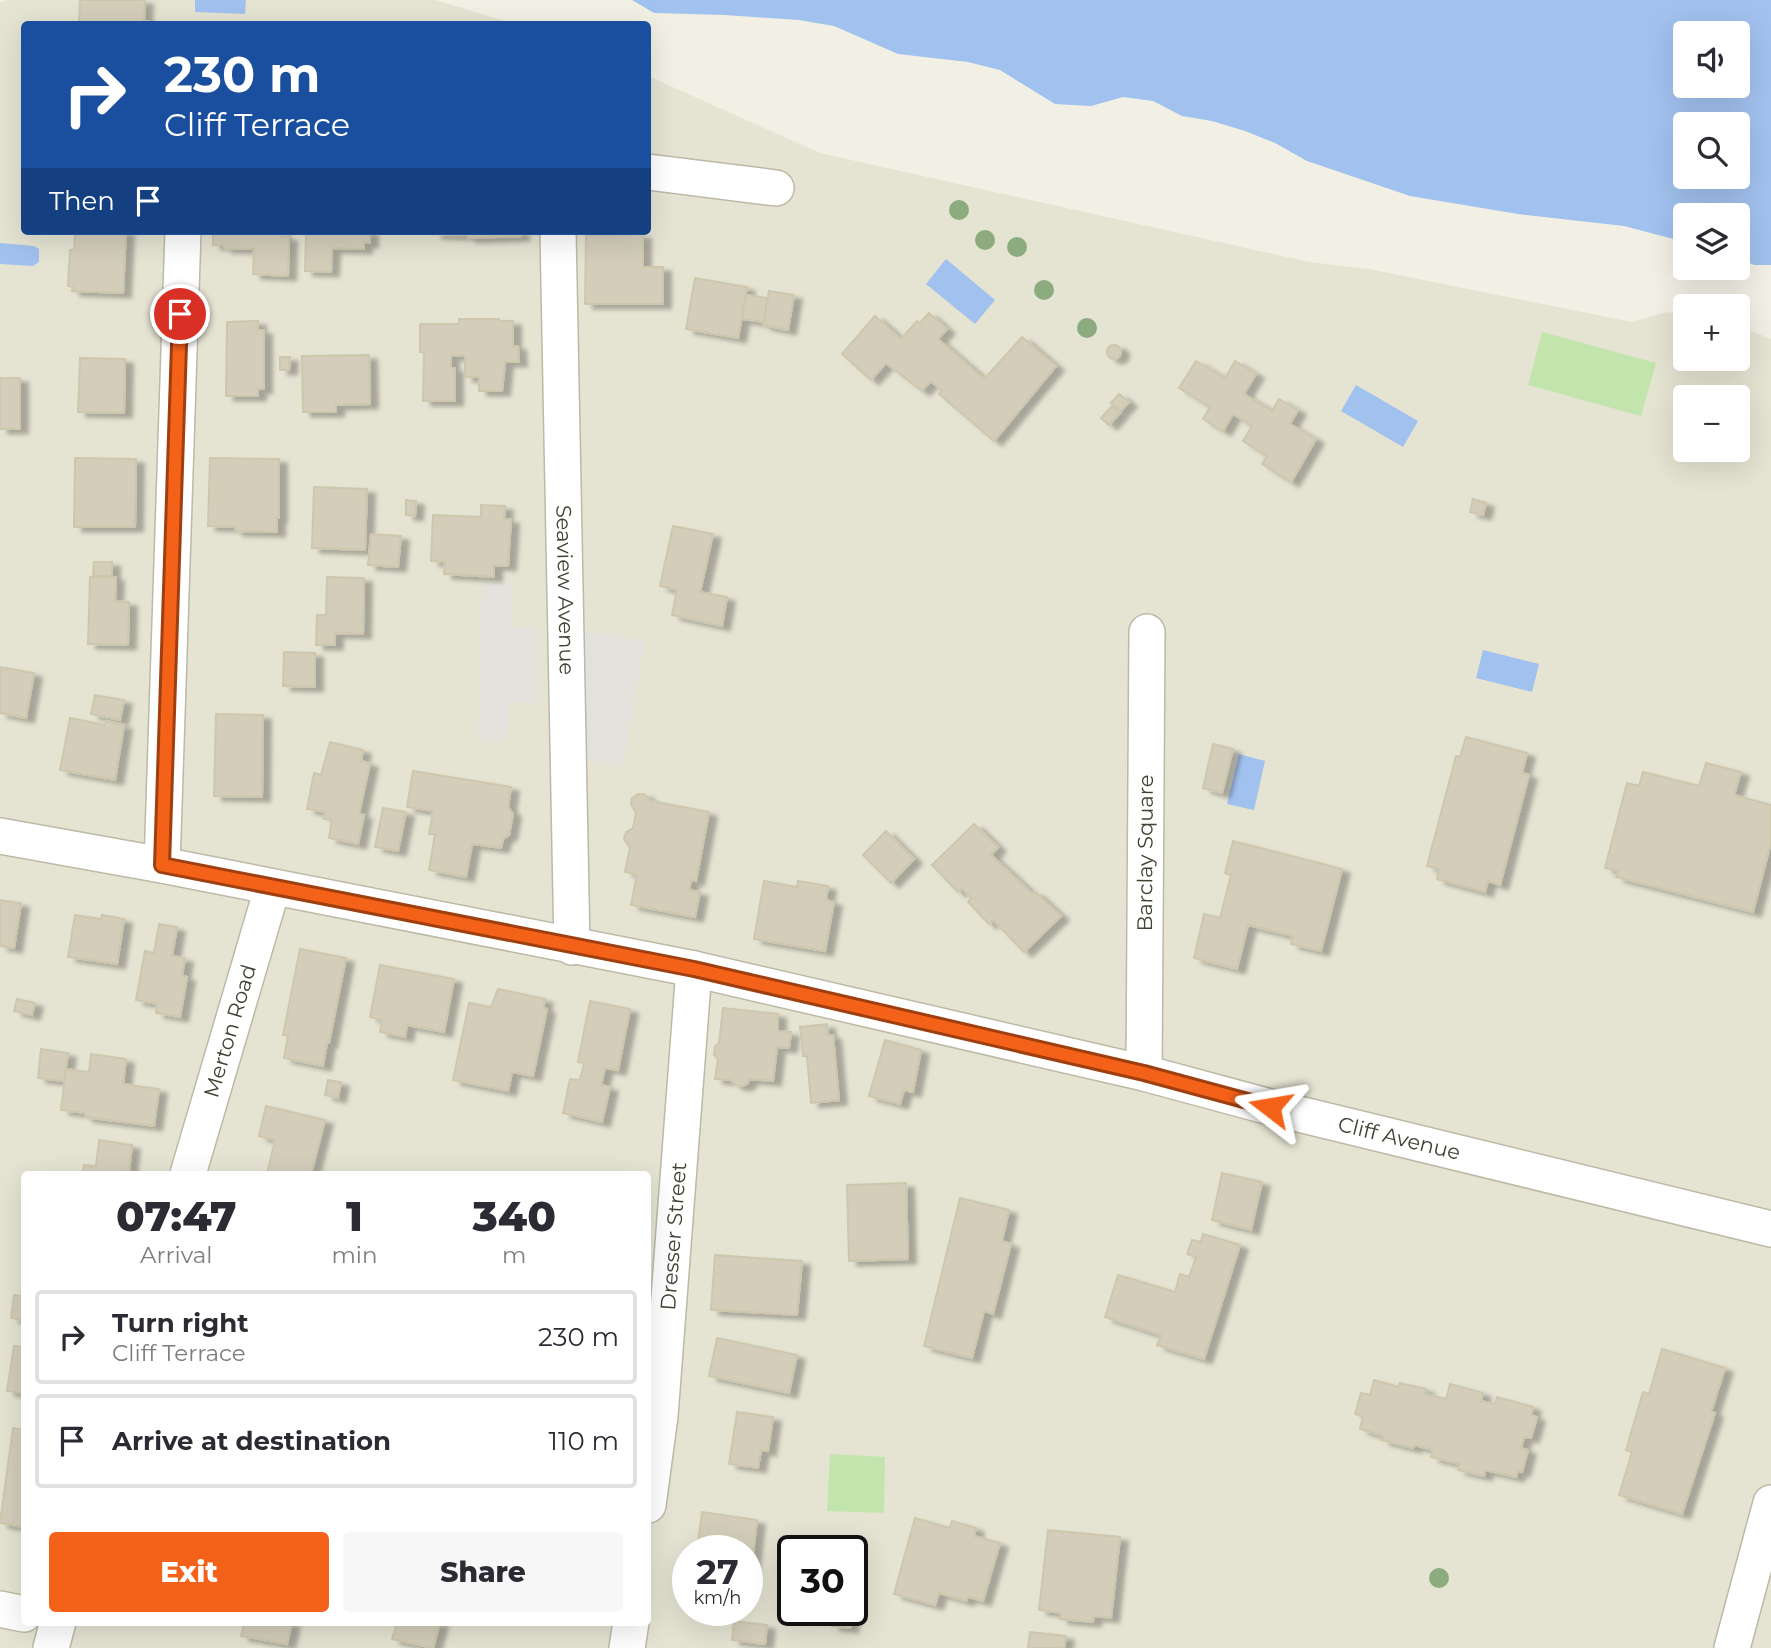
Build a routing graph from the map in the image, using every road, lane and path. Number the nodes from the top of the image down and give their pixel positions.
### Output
1 (651, 172) edge
2 (776, 188) dead end
3 (183, 235) edge
4 (558, 235) edge
5 (1147, 632) dead end
6 (0, 836) edge
7 (162, 865) junction
8 (272, 889) junction
9 (572, 947) junction
10 (694, 969) junction
11 (1144, 1073) junction
12 (189, 1171) edge
13 (1771, 1229) edge
14 (651, 1481) edge
15 (1771, 1503) edge
16 (0, 1609) edge
17 (21, 1613) edge
18 (57, 1626) edge
19 (630, 1626) edge
20 (51, 1648) edge
21 (627, 1648) edge
22 (1732, 1648) edge

1 - 2 street
3 - 7 street
4 - 9 street, Seaview Avenue
5 - 11 street, Barclay Square
6 - 7 street, Cliff Avenue
7 - 8 street, Cliff Avenue
8 - 9 street, Cliff Avenue
8 - 12 street, Merton Road
9 - 10 street, Cliff Avenue
10 - 11 street, Cliff Avenue
10 - 14 street, Dresser Street
11 - 13 street, Cliff Avenue
15 - 22 street
16 - 17 street
18 - 20 street
19 - 21 street

